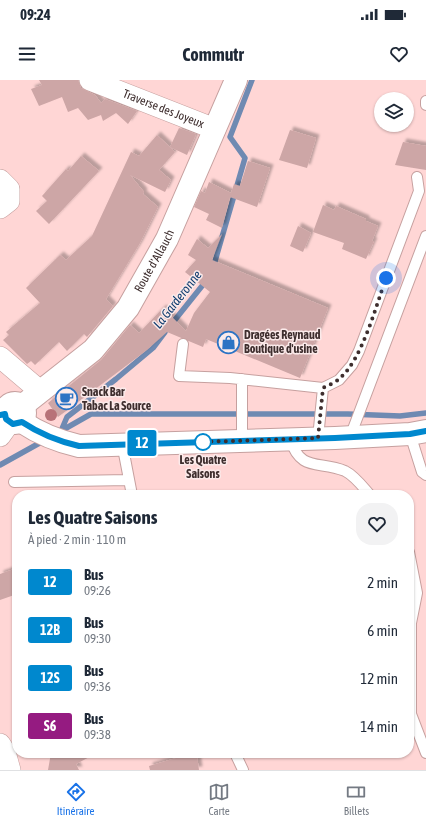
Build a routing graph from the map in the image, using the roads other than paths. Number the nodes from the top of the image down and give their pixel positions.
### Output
1 (90, 80) edge
2 (236, 80) edge
3 (426, 101) edge
4 (426, 105) edge
5 (214, 129) junction
6 (417, 177) dead end
7 (0, 180) edge
8 (0, 208) edge
9 (426, 236) edge
10 (183, 344) dead end
11 (0, 356) edge
12 (242, 379) junction
13 (323, 388) junction
14 (40, 391) junction
15 (10, 419) edge
16 (353, 430) junction
17 (319, 431) junction
18 (418, 432) edge
19 (242, 433) junction
20 (290, 439) junction
21 (122, 443) junction
22 (426, 475) edge
23 (128, 480) junction
24 (14, 482) dead end
25 (131, 490) edge
26 (365, 490) edge
27 (414, 578) edge
28 (414, 608) edge
29 (414, 720) edge
30 (0, 744) edge
31 (426, 753) edge
32 (238, 758) edge
33 (10, 770) edge
34 (243, 770) edge

1 - 5 street, Traverse des Joyeux
2 - 5 street, Route d'Allauch
3 - 4 lane
5 - 14 street, Route d'Allauch
6 - 13 lane
7 - 8 street
9 - 16 lane
10 - 12 lane
11 - 14 street
12 - 13 lane
12 - 19 lane
13 - 17 lane
14 - 15 street, Route d'Allauch
15 - 21 street
16 - 17 street
16 - 18 street
17 - 20 street
18 - 22 lane
19 - 20 street
19 - 21 street
20 - 26 lane
21 - 23 lane
23 - 24 lane
23 - 25 lane
27 - 28 lane
29 - 31 lane
30 - 33 street
32 - 34 lane

